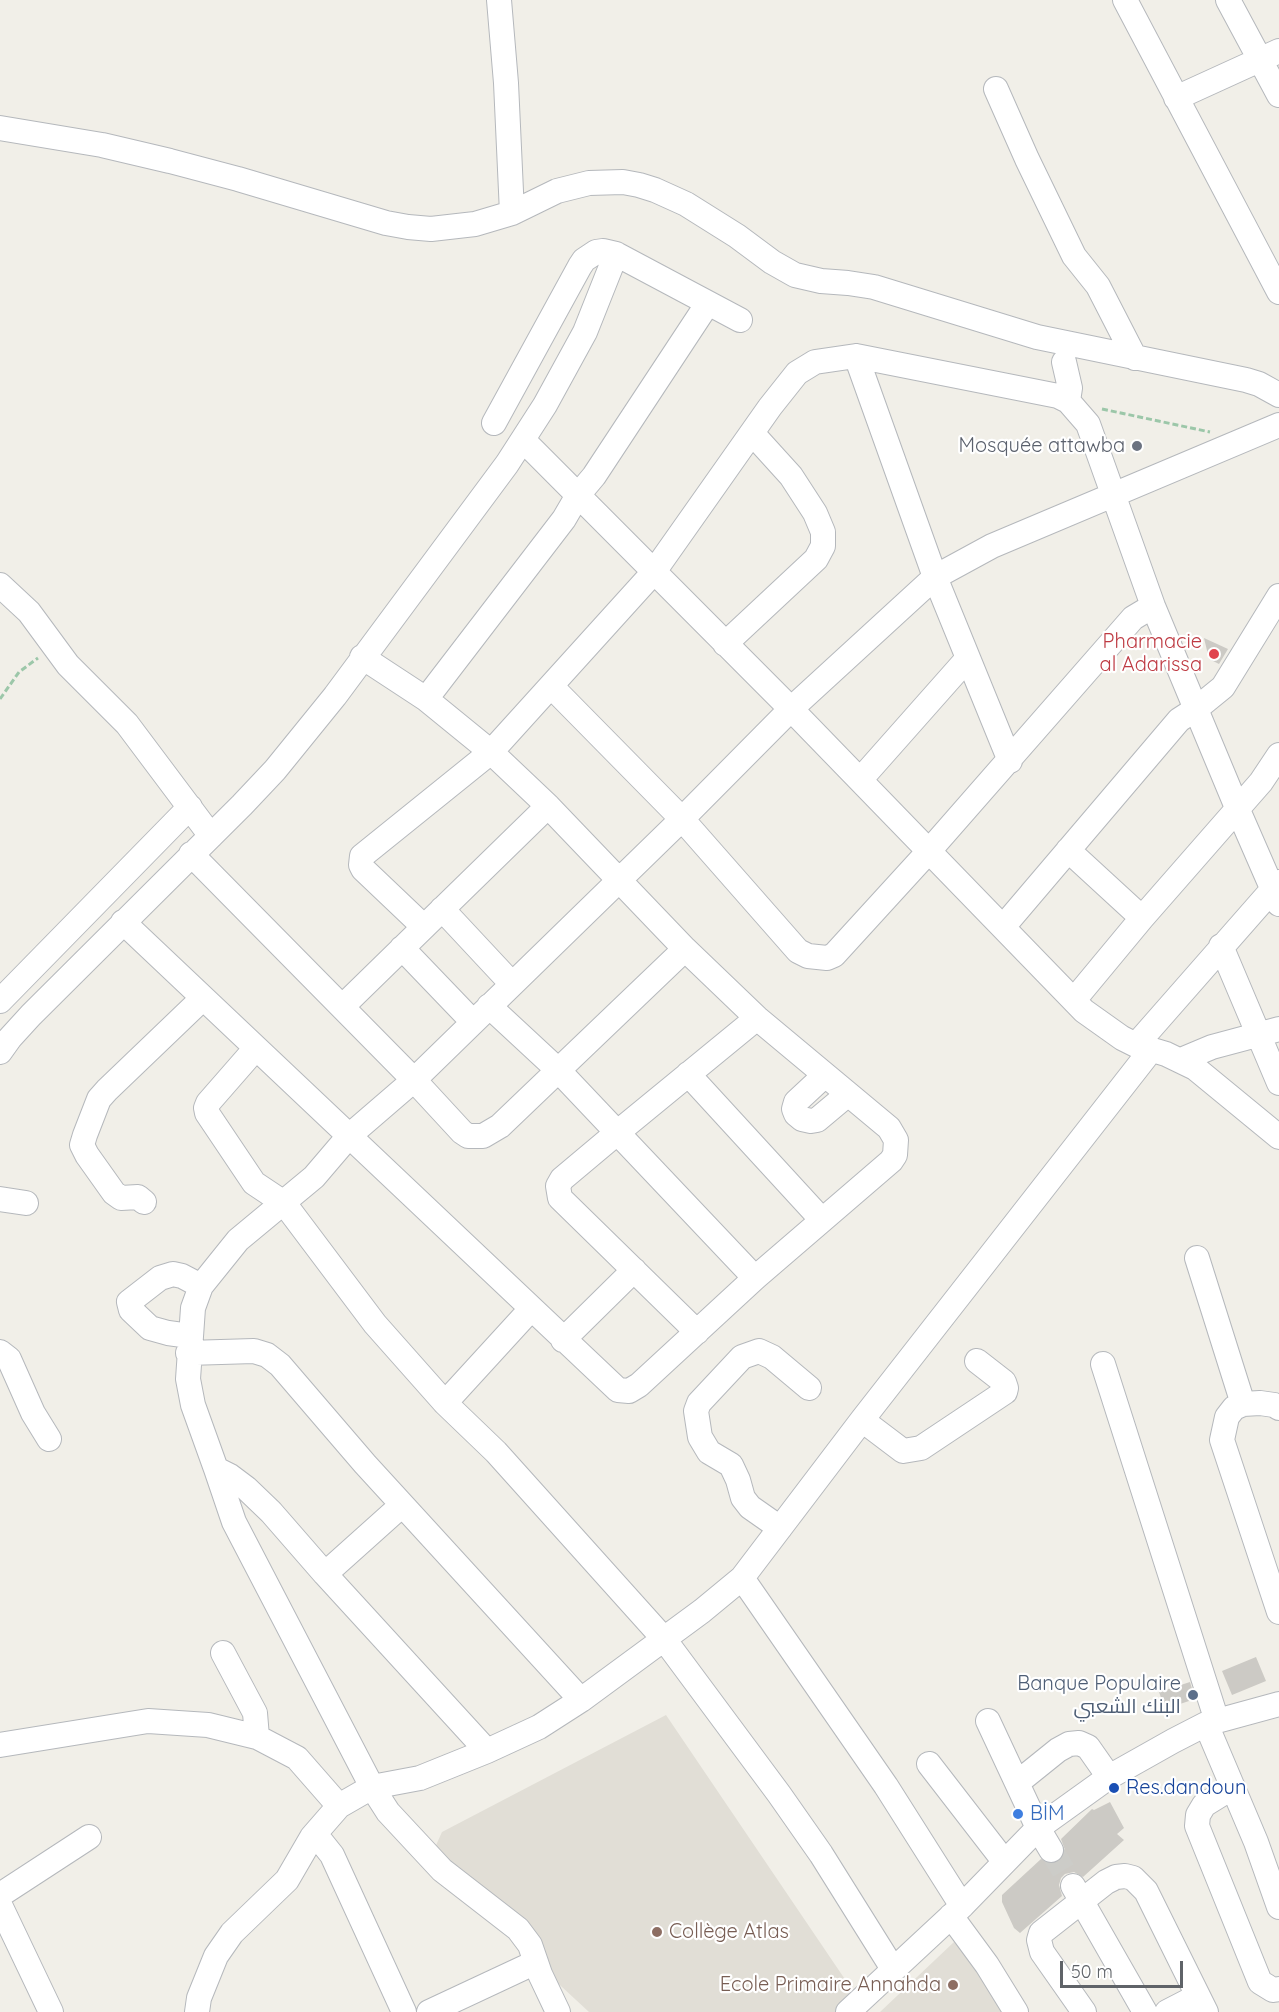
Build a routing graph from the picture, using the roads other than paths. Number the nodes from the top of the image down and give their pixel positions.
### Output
1 (499, 0) edge
2 (1125, 0) edge
3 (1228, 0) edge
4 (1270, 56) edge
5 (996, 89) dead end
6 (1279, 95) edge
7 (1176, 98) junction
8 (0, 128) edge
9 (512, 213) junction
10 (616, 254) junction
11 (1279, 292) edge
12 (708, 303) junction
13 (740, 320) dead end
14 (856, 356) junction
15 (1135, 358) junction
16 (1064, 362) dead end
17 (1279, 395) edge
18 (1073, 406) junction
19 (494, 423) dead end
20 (1279, 425) edge
21 (752, 433) junction
22 (523, 440) junction
23 (578, 495) junction
24 (1113, 496) junction
25 (653, 573) junction
26 (935, 577) junction
27 (0, 585) edge
28 (1279, 596) edge
29 (1153, 606) junction
30 (725, 644) junction
31 (362, 657) junction
32 (968, 658) junction
33 (551, 686) junction
34 (426, 699) junction
35 (791, 709) junction
36 (1196, 709) junction
37 (491, 752) junction
38 (1279, 756) edge
39 (1010, 761) junction
40 (860, 780) junction
41 (548, 806) junction
42 (190, 807) junction
43 (1238, 810) junction
44 (682, 819) junction
45 (211, 836) junction
46 (1068, 850) junction
47 (929, 851) junction
48 (191, 854) junction
49 (618, 880) junction
50 (1277, 891) edge
51 (442, 909) junction
52 (1142, 918) junction
53 (123, 922) junction
54 (424, 927) junction
55 (1003, 927) junction
56 (1221, 946) junction
57 (402, 948) junction
58 (685, 949) junction
59 (512, 984) junction
60 (202, 998) junction
61 (1074, 1000) junction
62 (0, 1001) edge
63 (342, 1007) junction
64 (481, 1014) junction
65 (757, 1018) junction
66 (1269, 1032) edge
67 (3, 1038) edge
68 (1143, 1047) junction
69 (256, 1048) junction
70 (1181, 1060) junction
71 (558, 1070) junction
72 (688, 1074) junction
73 (825, 1075) junction
74 (414, 1080) junction
75 (1279, 1083) edge
76 (848, 1094) junction
77 (618, 1132) junction
78 (349, 1136) junction
79 (1279, 1137) edge
80 (0, 1199) edge
81 (144, 1202) dead end
82 (27, 1203) dead end
83 (284, 1203) junction
84 (822, 1220) junction
85 (1197, 1258) dead end
86 (634, 1270) junction
87 (755, 1278) junction
88 (201, 1286) junction
89 (531, 1309) junction
90 (697, 1332) junction
91 (563, 1340) junction
92 (189, 1344) junction
93 (0, 1352) edge
94 (977, 1361) dead end
95 (1103, 1364) dead end
96 (808, 1388) dead end
97 (446, 1403) junction
98 (1243, 1404) junction
99 (1279, 1408) edge
100 (862, 1420) junction
101 (49, 1439) dead end
102 (216, 1469) junction
103 (402, 1505) junction
104 (780, 1528) junction
105 (325, 1574) junction
106 (742, 1578) junction
107 (1279, 1612) edge
108 (664, 1639) junction
109 (223, 1653) dead end
110 (581, 1700) junction
111 (1279, 1704) edge
112 (988, 1721) dead end
113 (1211, 1723) junction
114 (257, 1737) junction
115 (0, 1745) edge
116 (487, 1751) junction
117 (928, 1764) dead end
118 (1109, 1777) junction
119 (1017, 1783) junction
120 (372, 1787) junction
121 (1233, 1787) junction
122 (339, 1806) junction
123 (1038, 1828) junction
124 (89, 1837) dead end
125 (312, 1838) junction
126 (1051, 1850) tunnel mouth
127 (1004, 1861) junction
128 (1077, 1894) junction
129 (0, 1895) edge
130 (0, 1905) edge
131 (1279, 1907) edge
132 (956, 1911) junction
133 (536, 1962) junction
134 (893, 1969) junction
135 (1279, 1989) edge
136 (1202, 2004) edge
137 (51, 2012) edge
138 (196, 2012) edge
139 (404, 2012) edge
140 (429, 2012) edge
141 (558, 2012) edge
142 (848, 2012) edge
143 (1016, 2012) edge
144 (1084, 2012) edge
145 (1145, 2012) edge
146 (1167, 2012) edge

1 - 9 street
2 - 7 street
3 - 4 street
4 - 6 street
4 - 7 street
5 - 15 street
7 - 11 street
8 - 9 street
9 - 15 street
10 - 12 street
10 - 19 street
10 - 22 street
12 - 13 street
12 - 23 street
14 - 18 street
14 - 21 street
14 - 26 street
15 - 17 street
16 - 18 street
18 - 24 street
20 - 24 street
21 - 25 street
21 - 30 street
22 - 23 street
22 - 31 street
23 - 25 street
23 - 34 street
24 - 26 street
24 - 29 street
25 - 30 street
25 - 33 street
26 - 32 street
26 - 35 street
27 - 42 street
28 - 36 street
29 - 36 street
29 - 39 street
30 - 35 street
31 - 34 street
31 - 45 street
32 - 39 street
32 - 40 street
33 - 37 street
33 - 44 street
34 - 37 street
35 - 40 street
35 - 44 street
36 - 43 street
36 - 46 street
37 - 41 street
37 - 54 street
38 - 43 street
39 - 47 street
40 - 47 street
41 - 49 street
41 - 51 street
42 - 45 street
42 - 62 street
43 - 50 street
43 - 52 street
44 - 47 street
44 - 49 street
45 - 48 street
46 - 52 street
46 - 55 street
47 - 55 street
48 - 53 street
48 - 63 street
49 - 58 street
49 - 59 street
50 - 56 street
51 - 54 street
51 - 59 street
52 - 61 street
53 - 60 street
53 - 67 street
54 - 57 street
55 - 61 street
56 - 66 street
56 - 68 street
57 - 63 street
57 - 64 street
58 - 65 street
58 - 71 street
59 - 64 street
60 - 69 street
60 - 81 street
61 - 68 street
63 - 74 street
64 - 71 street
64 - 74 street
65 - 72 street
65 - 73 street
66 - 70 street
66 - 75 street
68 - 70 street
68 - 100 street
69 - 78 street
69 - 83 street
70 - 79 street
71 - 74 street
71 - 77 street
72 - 77 street
72 - 84 street
73 - 76 street
73 - 76 street
74 - 78 street
76 - 84 street
77 - 86 street
77 - 87 street
78 - 83 street
78 - 89 street
80 - 82 street
83 - 88 street
83 - 97 street
84 - 87 street
85 - 98 street
86 - 90 street
86 - 91 street
87 - 90 street
88 - 92 street
88 - 92 street
89 - 91 street
89 - 97 street
90 - 91 street
92 - 102 street
92 - 103 street
93 - 101 street
94 - 100 street
95 - 113 street
96 - 104 street
97 - 108 street
98 - 99 street
98 - 107 street
100 - 104 street
102 - 105 street
102 - 120 street
103 - 105 street
103 - 110 street
104 - 106 street
105 - 116 street
106 - 108 street
106 - 132 street
108 - 110 street
108 - 134 street
109 - 114 street
110 - 116 street
111 - 113 street
112 - 119 street
113 - 118 street
113 - 121 street
114 - 115 street
114 - 122 street
116 - 120 street
117 - 127 street
118 - 119 street
118 - 123 street
119 - 123 street
120 - 122 street
120 - 133 street
121 - 131 street
121 - 135 street
122 - 125 street
123 - 126 street
123 - 127 street
124 - 129 street
125 - 138 street
125 - 139 street
127 - 132 street
128 - 136 street
128 - 144 street
128 - 145 street
130 - 137 street
132 - 134 street
132 - 143 street
133 - 140 street
133 - 141 street
134 - 142 street
136 - 146 street

